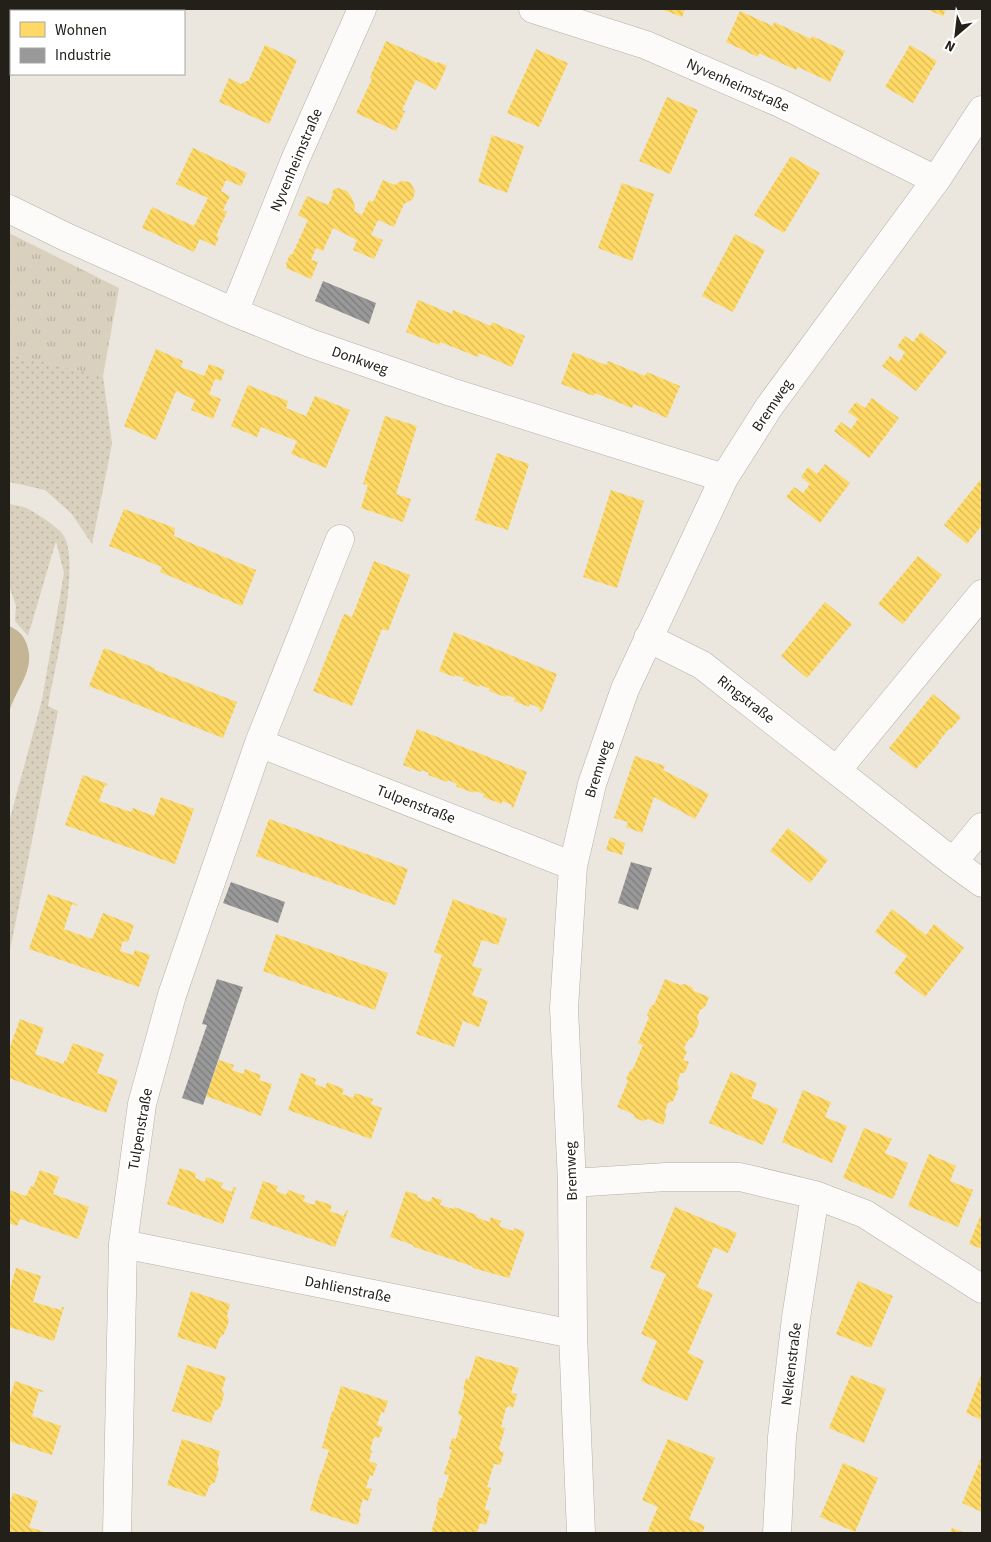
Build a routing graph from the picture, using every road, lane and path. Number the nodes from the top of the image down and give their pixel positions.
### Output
1 (362, 9) edge
2 (533, 9) edge
3 (982, 110) edge
4 (936, 180) junction
5 (9, 209) edge
6 (234, 312) junction
7 (724, 478) junction
8 (340, 539) dead end
9 (982, 594) edge
10 (648, 638) junction
11 (259, 743) junction
12 (837, 770) junction
13 (982, 827) edge
14 (953, 862) junction
15 (573, 866) junction
16 (982, 883) edge
17 (572, 1183) junction
18 (815, 1195) junction
19 (123, 1244) junction
20 (982, 1289) edge
21 (573, 1334) junction
22 (116, 1533) edge
23 (581, 1533) edge
24 (777, 1533) edge

1 - 6 street, Nyvenheimstraße
2 - 4 street, Nyvenheimstraße
3 - 4 street, Bremweg
4 - 7 street, Bremweg
5 - 6 street, Donkweg
6 - 7 street, Donkweg
7 - 10 street, Bremweg
8 - 11 street, Tulpenstraße
9 - 12 street
10 - 12 street, Ringstraße
10 - 15 street, Bremweg
11 - 15 street, Tulpenstraße
11 - 19 street, Tulpenstraße
12 - 14 street, Ringstraße
13 - 14 street
14 - 16 street, Ringstraße
15 - 17 street, Bremweg
17 - 18 street
17 - 21 street, Bremweg
18 - 20 street
18 - 24 street, Nelkenstraße
19 - 21 street, Dahlienstraße
19 - 22 street, Tulpenstraße
21 - 23 street, Bremweg

